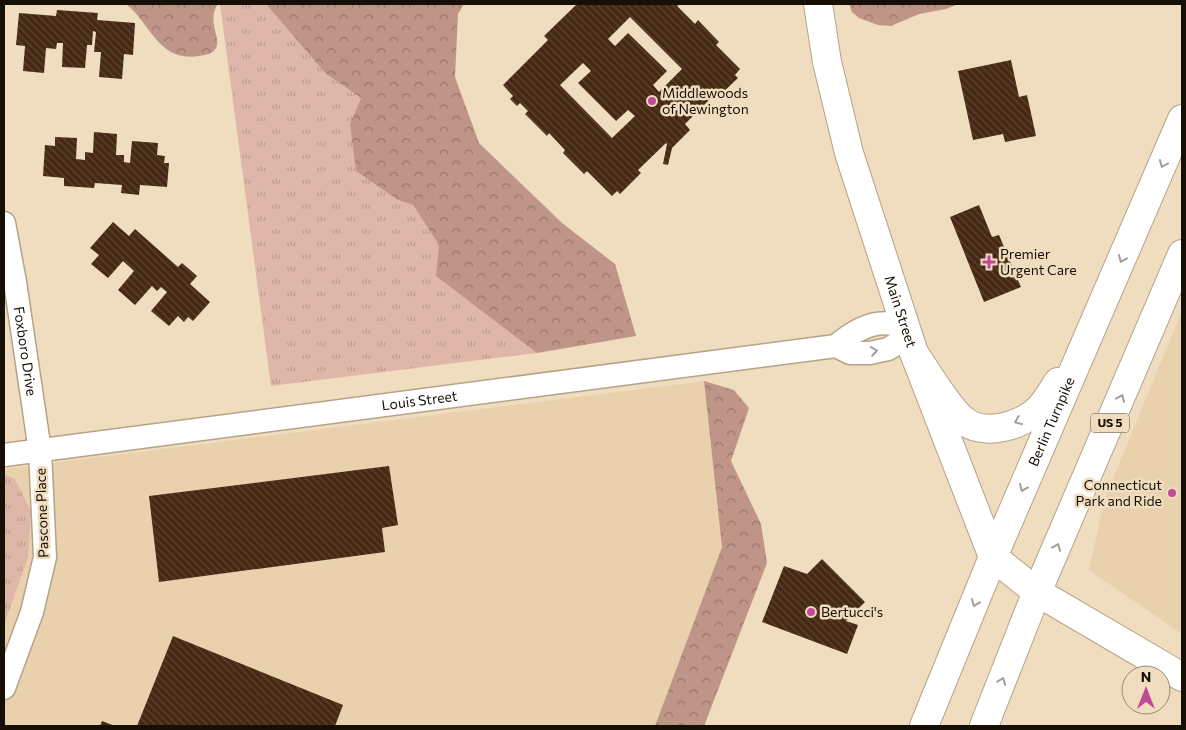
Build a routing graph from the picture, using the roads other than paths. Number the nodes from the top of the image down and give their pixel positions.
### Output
1 (818, 4) edge
2 (1182, 119) edge
3 (4, 223) edge
4 (1182, 254) edge
5 (910, 342) junction
6 (1084, 347) junction
7 (40, 451) junction
8 (4, 456) edge
9 (993, 558) junction
10 (1037, 592) junction
11 (1182, 677) edge
12 (4, 688) edge
13 (924, 726) edge
14 (984, 726) edge

1 - 5 main road, Main Street
2 -> 6 main road, Berlin Turnpike
3 - 7 street, Foxboro Drive
10 -> 4 main road, US 5
6 -> 5 main road
5 - 7 street, Louis Street
5 - 9 main road, Main Street
6 -> 9 main road, Berlin Turnpike
7 - 8 street, Louis Street
7 - 12 street, Pascone Place
9 - 10 main road
9 -> 13 main road, Berlin Turnpike
10 - 11 main road
14 -> 10 main road, US 5

